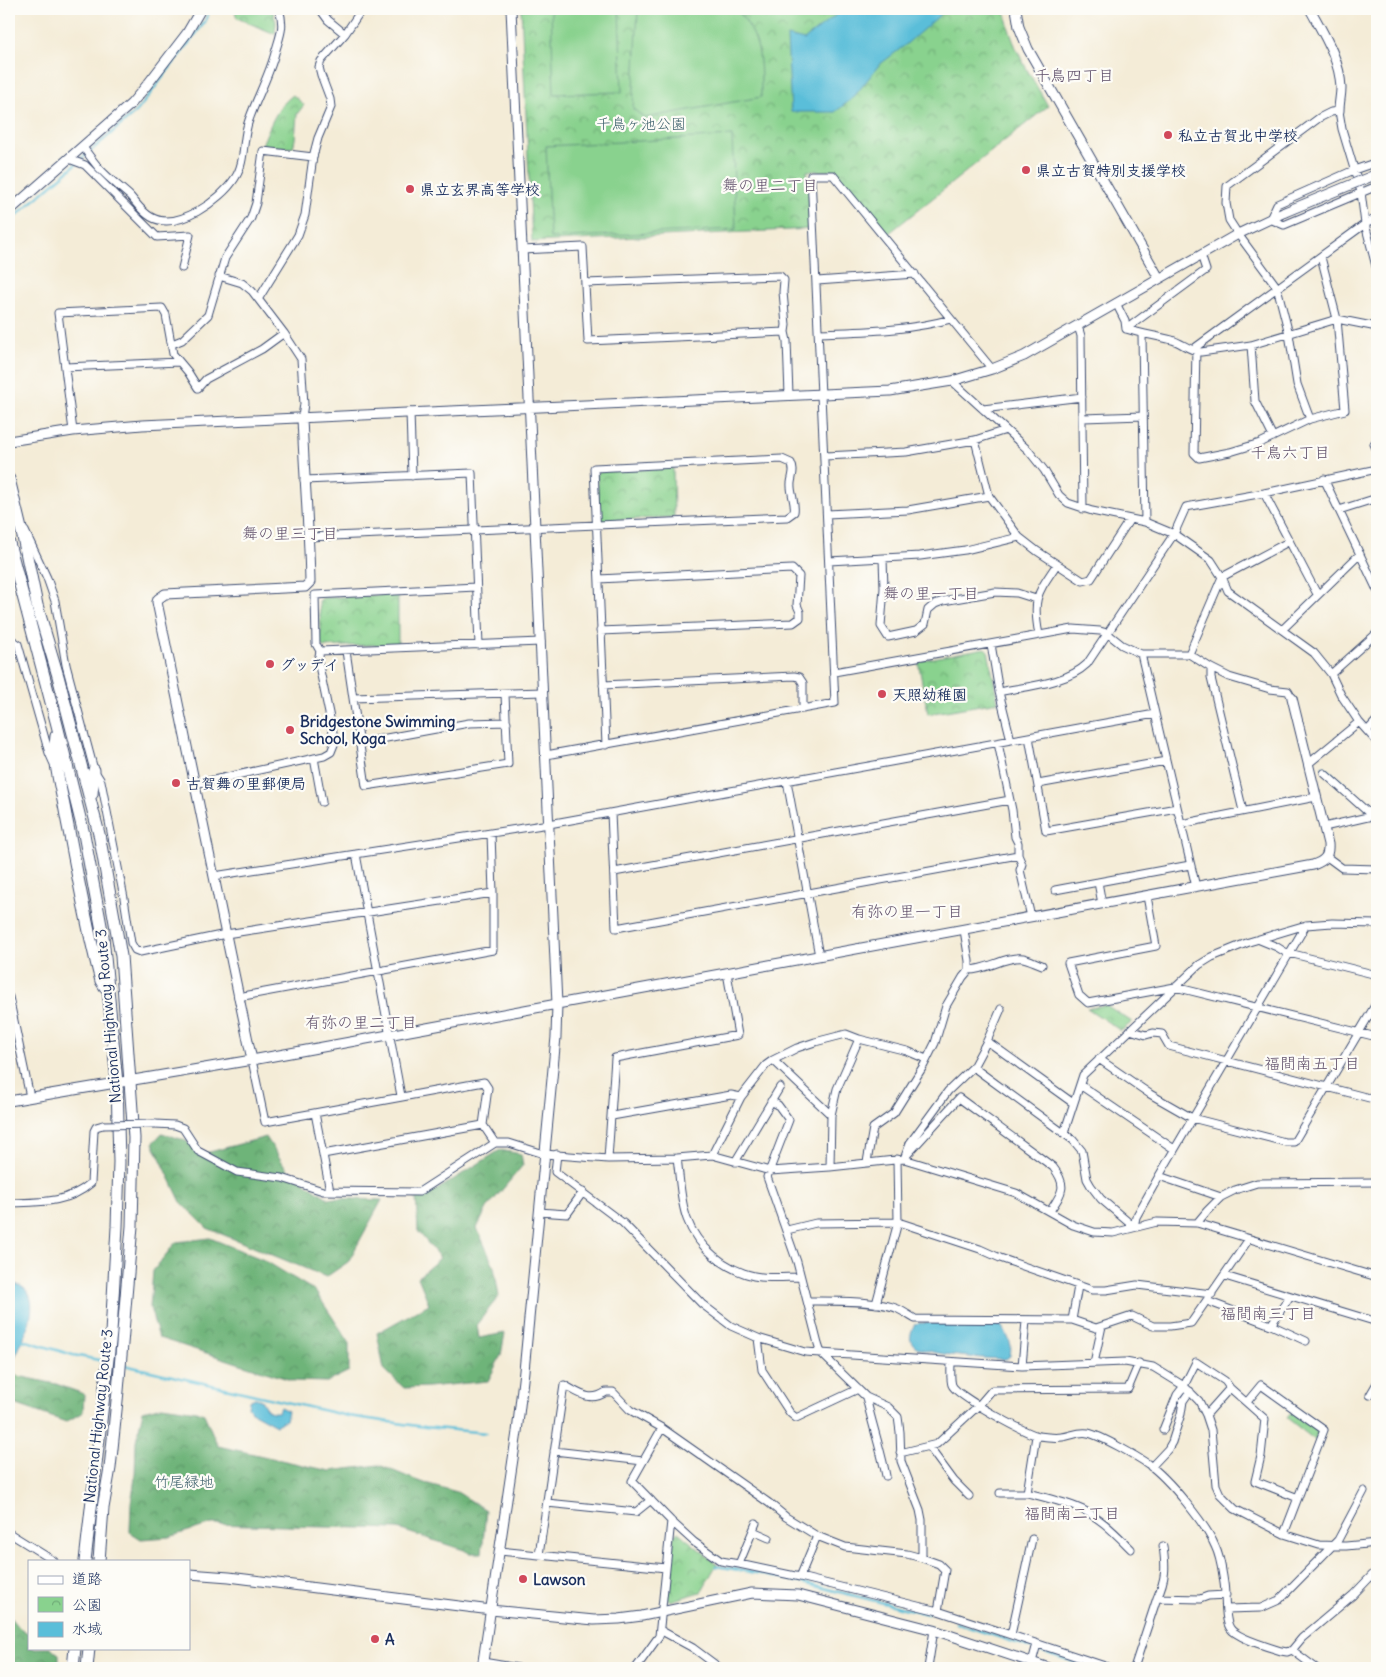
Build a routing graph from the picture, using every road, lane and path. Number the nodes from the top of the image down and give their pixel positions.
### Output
1 (201, 9) edge
2 (279, 9) edge
3 (320, 9) edge
4 (362, 9) edge
5 (511, 9) edge
6 (1016, 9) edge
7 (1310, 9) edge
8 (345, 34) junction
9 (1339, 111) junction
10 (83, 147) junction
11 (313, 156) junction
12 (69, 159) junction
13 (1377, 162) edge
14 (1354, 170) junction
15 (1377, 174) edge
16 (1377, 186) edge
17 (1361, 192) junction
18 (9, 210) edge
19 (1377, 218) edge
20 (1270, 219) junction
21 (1366, 224) junction
22 (1238, 234) junction
23 (522, 250) junction
24 (1201, 255) junction
25 (1321, 257) junction
26 (182, 268) dead end
27 (1377, 270) edge
28 (915, 274) junction
29 (219, 276) junction
30 (1159, 278) junction
31 (817, 281) junction
32 (586, 284) junction
33 (1277, 287) junction
34 (259, 298) junction
35 (1116, 303) junction
36 (951, 319) junction
37 (1337, 319) junction
38 (1078, 326) junction
39 (1377, 327) edge
40 (1126, 329) junction
41 (785, 332) junction
42 (284, 333) junction
43 (819, 333) junction
44 (1289, 334) junction
45 (1142, 335) junction
46 (172, 344) junction
47 (1251, 345) junction
48 (1195, 352) junction
49 (179, 362) junction
50 (65, 367) junction
51 (992, 369) junction
52 (952, 382) junction
53 (822, 394) junction
54 (790, 395) junction
55 (1082, 397) junction
56 (530, 407) junction
57 (982, 409) junction
58 (410, 412) junction
59 (1143, 416) junction
60 (302, 417) junction
61 (1083, 418) junction
62 (1310, 419) junction
63 (1006, 430) junction
64 (73, 431) junction
65 (1273, 437) junction
66 (9, 440) edge
67 (975, 440) junction
68 (1377, 440) edge
69 (1377, 450) edge
70 (825, 456) junction
71 (1377, 469) edge
72 (412, 476) junction
73 (9, 479) edge
74 (1324, 479) junction
75 (304, 480) junction
76 (1264, 493) junction
77 (989, 496) junction
78 (1377, 498) edge
79 (1083, 509) junction
80 (1339, 510) junction
81 (827, 514) junction
82 (18, 515) junction
83 (1130, 519) junction
84 (1145, 522) junction
85 (596, 525) junction
86 (535, 527) junction
87 (474, 530) junction
88 (1174, 534) junction
89 (1019, 537) junction
90 (309, 538) junction
91 (1288, 542) junction
92 (9, 543) edge
93 (1360, 554) junction
94 (882, 559) junction
95 (829, 561) junction
96 (1057, 564) junction
97 (1222, 577) junction
98 (599, 579) junction
99 (476, 587) junction
100 (1377, 590) edge
101 (1317, 594) junction
102 (1036, 599) junction
103 (600, 630) junction
104 (1282, 630) junction
105 (1107, 633) junction
106 (1377, 633) edge
107 (1039, 635) junction
108 (9, 638) edge
109 (541, 642) junction
110 (479, 644) junction
111 (991, 644) junction
112 (320, 651) junction
113 (346, 651) junction
114 (1141, 654) junction
115 (1190, 654) junction
116 (1211, 668) junction
117 (834, 672) junction
118 (1331, 674) junction
119 (603, 684) junction
120 (543, 692) junction
121 (999, 692) junction
122 (505, 694) junction
123 (353, 698) junction
124 (1292, 698) joint
125 (803, 709) junction
126 (1155, 714) junction
127 (1377, 720) edge
128 (506, 722) junction
129 (1359, 722) junction
130 (57, 724) junction
131 (1367, 731) junction
132 (1030, 737) junction
133 (1011, 740) junction
134 (1377, 742) edge
135 (359, 743) junction
136 (998, 743) junction
137 (606, 745) junction
138 (546, 755) junction
139 (314, 758) junction
140 (1166, 761) junction
141 (1308, 764) junction
142 (94, 770) junction
143 (58, 772) junction
144 (1324, 773) dead end
145 (787, 781) junction
146 (194, 784) junction
147 (1038, 784) junction
148 (1316, 797) junction
149 (1010, 800) junction
150 (322, 802) dead end
151 (91, 806) junction
152 (1177, 808) junction
153 (1377, 809) edge
154 (1242, 811) junction
155 (611, 813) junction
156 (1375, 817) edge
157 (549, 824) junction
158 (1181, 824) junction
159 (1324, 828) junction
160 (491, 833) junction
161 (798, 839) junction
162 (356, 854) junction
163 (1018, 855) junction
164 (1327, 857) junction
165 (1190, 865) junction
166 (1377, 869) edge
167 (614, 872) junction
168 (214, 876) junction
169 (1098, 882) junction
170 (1196, 887) junction
171 (1055, 890) dead end
172 (493, 893) junction
173 (808, 894) junction
174 (1147, 896) junction
175 (1102, 904) junction
176 (367, 912) junction
177 (1032, 917) junction
178 (1377, 924) edge
179 (1306, 925) junction
180 (964, 930) junction
181 (226, 934) junction
182 (1260, 940) junction
183 (1289, 953) junction
184 (820, 956) junction
185 (1042, 964) dead end
186 (969, 970) junction
187 (378, 971) junction
188 (726, 973) junction
189 (1377, 975) edge
190 (1175, 987) junction
191 (109, 992) junction
192 (9, 997) edge
193 (238, 997) junction
194 (1377, 1002) edge
195 (557, 1004) junction
196 (1257, 1007) junction
197 (1000, 1009) dead end
198 (1130, 1030) junction
199 (12, 1033) edge
200 (1359, 1033) junction
201 (390, 1034) junction
202 (1377, 1037) edge
203 (859, 1039) junction
204 (987, 1041) junction
205 (926, 1059) junction
206 (1099, 1059) junction
207 (252, 1060) junction
208 (773, 1060) junction
209 (1226, 1062) junction
210 (973, 1067) junction
211 (130, 1081) junction
212 (117, 1083) junction
213 (1080, 1085) junction
214 (780, 1087) dead end
215 (1327, 1088) junction
216 (401, 1096) junction
217 (30, 1097) junction
218 (741, 1097) junction
219 (1377, 1100) edge
220 (9, 1101) edge
221 (771, 1101) junction
222 (1073, 1103) junction
223 (316, 1113) junction
224 (830, 1115) junction
225 (612, 1116) junction
226 (1192, 1118) junction
227 (484, 1125) junction
228 (1064, 1133) junction
229 (495, 1143) junction
230 (1174, 1149) junction
231 (323, 1154) junction
232 (544, 1154) junction
233 (558, 1154) junction
234 (712, 1155) junction
235 (677, 1158) junction
236 (608, 1159) junction
237 (900, 1159) junction
238 (735, 1162) junction
239 (867, 1162) junction
240 (830, 1167) junction
241 (770, 1171) junction
242 (1159, 1176) junction
243 (1377, 1182) edge
244 (330, 1191) junction
245 (583, 1192) junction
246 (1221, 1197) junction
247 (9, 1203) edge
248 (1050, 1211) junction
249 (539, 1212) junction
250 (898, 1222) junction
251 (1197, 1223) junction
252 (1134, 1228) junction
253 (787, 1230) junction
254 (1249, 1239) junction
255 (1224, 1276) junction
256 (800, 1277) junction
257 (1377, 1277) edge
258 (1078, 1286) junction
259 (1212, 1294) junction
260 (1290, 1296) junction
261 (807, 1301) junction
262 (1207, 1302) junction
263 (876, 1304) junction
264 (1072, 1320) junction
265 (1026, 1321) junction
266 (1377, 1322) edge
267 (1271, 1325) junction
268 (1102, 1326) junction
269 (117, 1334) junction
270 (758, 1338) junction
271 (1306, 1341) dead end
272 (821, 1353) junction
273 (951, 1362) junction
274 (1094, 1363) junction
275 (1139, 1363) junction
276 (1022, 1366) junction
277 (1377, 1383) edge
278 (1184, 1386) junction
279 (1230, 1388) junction
280 (858, 1389) junction
281 (1190, 1391) junction
282 (1370, 1395) dead end
283 (866, 1397) junction
284 (1247, 1402) junction
285 (979, 1405) junction
286 (1206, 1415) junction
287 (662, 1428) junction
288 (1162, 1430) dead end
289 (1036, 1436) junction
290 (929, 1447) junction
291 (554, 1451) junction
292 (900, 1453) junction
293 (643, 1461) junction
294 (1151, 1466) junction
295 (886, 1476) dead end
296 (1364, 1491) dead end
297 (1000, 1493) dead end
298 (1027, 1493) junction
299 (969, 1496) dead end
300 (1298, 1498) junction
301 (651, 1500) junction
302 (547, 1503) junction
303 (672, 1521) junction
304 (756, 1523) dead end
305 (753, 1531) junction
306 (9, 1533) edge
307 (1284, 1534) junction
308 (817, 1536) junction
309 (769, 1538) dead end
310 (1032, 1539) dead end
311 (1377, 1543) edge
312 (1163, 1546) dead end
313 (1333, 1546) junction
314 (1131, 1549) dead end
315 (500, 1551) junction
316 (539, 1554) junction
317 (922, 1558) junction
318 (52, 1560) edge
319 (85, 1560) edge
320 (99, 1560) edge
321 (739, 1564) junction
322 (666, 1568) junction
323 (1377, 1570) edge
324 (190, 1574) edge
325 (800, 1577) junction
326 (190, 1580) edge
327 (1226, 1595) junction
328 (1157, 1598) junction
329 (1226, 1609) junction
330 (492, 1610) junction
331 (938, 1611) junction
332 (661, 1613) junction
333 (660, 1630) junction
334 (934, 1630) junction
335 (1010, 1635) junction
336 (1037, 1644) junction
337 (75, 1650) edge
338 (90, 1650) edge
339 (1292, 1650) junction
340 (1033, 1659) junction
341 (483, 1665) edge
342 (73, 1668) edge
343 (87, 1668) edge
344 (518, 1668) edge
345 (636, 1668) edge
346 (720, 1668) edge
347 (928, 1668) edge
348 (1050, 1668) edge
349 (1111, 1668) edge
350 (1134, 1668) edge
351 (1316, 1668) edge

1 - 10 street
2 - 10 street
3 - 8 street
4 - 8 street
5 - 23 street
6 - 30 street
7 - 9 street
8 - 11 street
9 - 14 street
9 - 22 street
10 - 12 street
11 - 29 street
11 - 34 street
12 - 18 street
12 - 26 street
13 - 14 street
14 - 17 street
14 - 20 street
15 - 20 street, bridge
16 - 17 street
17 - 20 street
17 - 21 street
19 - 21 street
20 - 22 street
21 - 25 street
21 - 27 street
22 - 24 street
22 - 33 street
23 - 32 street
23 - 56 street
24 - 30 street
24 - 40 street
25 - 33 street
25 - 37 street
28 - 31 street
28 - 31 street
28 - 36 street
29 - 34 street
29 - 46 street
30 - 35 street
31 - 43 street
32 - 41 street
32 - 41 street
33 - 44 street
33 - 48 street
34 - 42 street
35 - 38 street
35 - 40 street
36 - 43 street
36 - 51 street
37 - 39 street
37 - 44 street
37 - 62 street
38 - 51 street
38 - 55 street
40 - 45 street
41 - 54 street
42 - 49 street
42 - 60 street
43 - 53 street
44 - 47 street
44 - 62 street
45 - 48 street
45 - 59 street
46 - 49 street
46 - 50 street
47 - 48 street
47 - 65 street
48 - 65 street
49 - 50 street
50 - 64 street
51 - 52 street
52 - 53 street
52 - 57 street
53 - 54 street
53 - 70 street
54 - 56 street
55 - 57 street
55 - 61 street
56 - 58 street
56 - 86 street
57 - 63 street
58 - 60 street
58 - 72 street
59 - 61 street
59 - 84 street
60 - 64 street
60 - 75 street
61 - 79 street
62 - 65 street
63 - 67 street
63 - 79 street
64 - 66 street
67 - 70 street
67 - 77 street
68 - 69 street
70 - 81 street
71 - 74 street
72 - 75 street
72 - 87 street
73 - 82 highway, National Highway Route 3
74 - 76 street
74 - 80 street
75 - 90 street
76 - 88 street
76 - 91 street
77 - 81 street
77 - 89 street
78 - 80 street
79 - 83 street
80 - 93 street
81 - 95 street
82 - 142 street
82 - 151 highway, National Highway Route 3
83 - 84 street
83 - 96 street
84 - 88 street
85 - 85 street
85 - 86 street
85 - 98 street
86 - 87 street
86 - 109 street
87 - 90 street
87 - 99 street
88 - 97 street
88 - 105 street
89 - 94 street
89 - 96 street
90 - 146 street
91 - 97 street
91 - 101 street
92 - 130 highway, National Highway Route 3
93 - 100 street
93 - 101 street
94 - 95 street
94 - 102 street
95 - 117 street
96 - 102 street
97 - 104 street
97 - 115 street
98 - 103 street
98 - 103 street
99 - 110 street
99 - 112 street
101 - 104 street
102 - 107 street
103 - 119 street
104 - 118 street
105 - 107 street
105 - 114 street
105 - 121 street
106 - 118 street
107 - 111 street
108 - 143 street
109 - 110 street
109 - 120 street
110 - 113 street
111 - 117 street
111 - 121 street
112 - 113 street
112 - 139 street
113 - 123 street
114 - 115 street
114 - 126 street
115 - 116 street
116 - 124 street
116 - 154 street
117 - 125 street
118 - 129 street
119 - 125 street
119 - 137 street
120 - 122 street
120 - 138 street
121 - 133 street
122 - 123 street
122 - 128 street
123 - 135 street
124 - 141 street
125 - 137 street
126 - 132 street
126 - 140 street
127 - 131 street
128 - 135 street
128 - 135 street
129 - 131 street
129 - 141 street
130 - 143 highway
130 - 191 highway, National Highway Route 3
131 - 134 street
132 - 133 street
132 - 147 street
133 - 136 street
136 - 145 street
136 - 149 street
137 - 138 street
138 - 157 street
139 - 146 street
139 - 150 street
140 - 147 street
140 - 152 street
141 - 148 street
142 - 151 highway
142 - 181 street
143 - 191 highway
144 - 156 street
145 - 155 street
145 - 161 street
146 - 168 street
147 - 152 street
148 - 154 street
148 - 159 street
149 - 161 street
149 - 163 street
151 - 211 highway, National Highway Route 3
152 - 158 street
153 - 156 street
154 - 158 street
155 - 157 street
155 - 167 street
156 - 159 street
157 - 160 street
157 - 195 street
158 - 165 street
159 - 164 street
160 - 162 street
160 - 172 street
161 - 167 street
161 - 173 street
162 - 168 street
162 - 176 street
163 - 173 street
163 - 177 street
164 - 166 street
164 - 170 street
165 - 169 street
165 - 170 street
167 - 173 street
168 - 181 street
169 - 171 street
169 - 175 street
170 - 174 street
172 - 176 street
172 - 187 street
173 - 184 street
174 - 175 street
174 - 190 street
175 - 177 street
176 - 181 street
176 - 187 street
177 - 180 street
178 - 179 street
179 - 182 street
179 - 183 street
180 - 184 street
180 - 186 street
181 - 193 street
182 - 183 street
182 - 190 street
183 - 189 street
183 - 196 street
184 - 188 street
185 - 186 street
186 - 205 street
187 - 193 street
187 - 201 street
188 - 195 street
188 - 225 street
190 - 196 street
190 - 198 street
191 - 212 highway, National Highway Route 3
192 - 199 street
193 - 207 street
194 - 200 street
195 - 201 street
195 - 232 street
196 - 200 street
196 - 209 street
197 - 204 street
198 - 206 street
198 - 209 street
199 - 217 street
200 - 202 street
200 - 215 street
201 - 207 street
201 - 216 street
203 - 205 street
203 - 208 street
203 - 224 street
204 - 210 street
204 - 222 street
205 - 239 street
206 - 213 street
206 - 226 street
207 - 211 street
207 - 223 street
208 - 218 street
208 - 224 street
209 - 215 street
209 - 226 street
210 - 228 street
210 - 237 street
211 - 212 street
211 - 269 highway, National Highway Route 3
212 - 217 street
212 - 269 highway, National Highway Route 3
213 - 222 street
213 - 230 street
214 - 221 street
215 - 219 street
215 - 226 street
216 - 223 street
216 - 227 street
217 - 220 street
218 - 225 street
218 - 234 street
221 - 238 street
221 - 241 street
222 - 228 street
223 - 231 street
224 - 240 street
225 - 236 street
226 - 230 street
227 - 229 street
227 - 231 street
228 - 252 street
229 - 232 street
229 - 244 street
230 - 242 street
231 - 244 street
232 - 233 street
232 - 249 street
233 - 236 street
233 - 245 street
234 - 235 street
234 - 238 street
235 - 236 street
235 - 256 street
237 - 239 street
237 - 248 street
237 - 248 street
237 - 250 street
238 - 241 street
239 - 240 street
240 - 241 street
241 - 253 street
242 - 246 street
242 - 252 street
243 - 246 street
244 - 247 street, bridge
245 - 249 street
245 - 270 street
246 - 251 street
248 - 252 street
249 - 315 street
250 - 253 street
250 - 258 street
250 - 263 street
251 - 252 street
251 - 254 street
253 - 256 street
254 - 255 street
254 - 257 street
255 - 259 street
255 - 260 street
256 - 261 street
258 - 259 street
258 - 264 street
259 - 262 street
260 - 266 street
260 - 267 street
261 - 263 street
261 - 272 street
262 - 267 street
262 - 268 street
263 - 265 street
264 - 265 street
264 - 268 street
265 - 276 street
267 - 271 street
268 - 274 street
269 - 319 highway, National Highway Route 3
269 - 320 highway, National Highway Route 3
270 - 272 street
270 - 280 street
272 - 273 street
272 - 280 street
273 - 276 street
273 - 285 street
274 - 275 street
274 - 276 street
275 - 278 street
275 - 285 street
277 - 282 street
278 - 279 street
278 - 281 street
278 - 288 street
279 - 284 street
279 - 286 street
280 - 283 street
281 - 286 street
281 - 294 street
283 - 292 street
283 - 295 street
284 - 300 street
284 - 300 street
285 - 289 street
285 - 290 street
286 - 307 street
287 - 291 street
287 - 293 street
287 - 308 street
289 - 294 street
289 - 298 street
290 - 292 street
290 - 299 street
291 - 293 street
291 - 302 street
292 - 317 street
293 - 301 street
294 - 327 street
296 - 313 street
297 - 298 street
298 - 314 street
300 - 307 street
301 - 302 street
301 - 303 street
302 - 316 street
303 - 321 street
303 - 322 street
304 - 305 street
305 - 309 street
305 - 321 street
306 - 318 street
307 - 313 street
308 - 317 street
308 - 325 street
310 - 335 street
311 - 313 street
312 - 328 street
313 - 329 street
315 - 316 street
315 - 330 street
316 - 322 street
317 - 331 street
321 - 325 street
322 - 332 street
323 - 339 street
324 - 330 street
325 - 331 street
326 - 330 street
327 - 328 street
327 - 329 street
328 - 350 street
329 - 339 street
330 - 332 street
330 - 341 street
331 - 335 street
332 - 333 street
332 - 334 street
333 - 345 street
333 - 346 street
334 - 340 street
334 - 347 street
335 - 336 street
336 - 340 street
336 - 349 street
337 - 342 highway
338 - 343 highway
339 - 351 street
340 - 348 street
341 - 344 street

